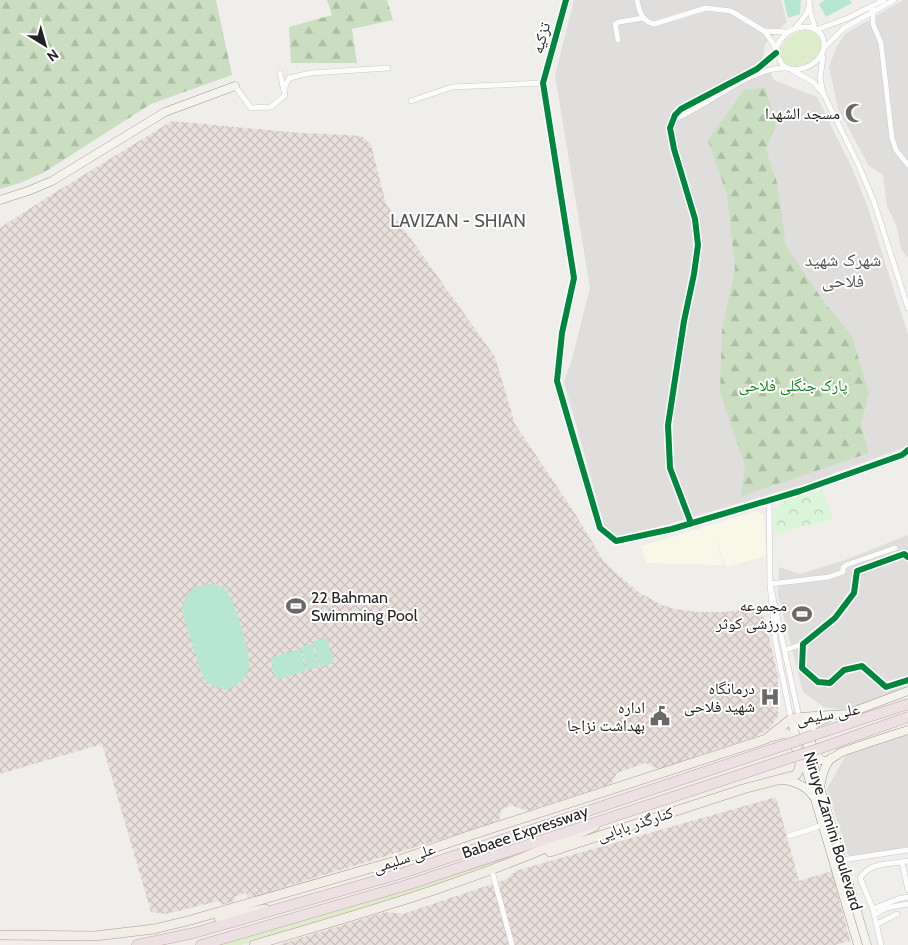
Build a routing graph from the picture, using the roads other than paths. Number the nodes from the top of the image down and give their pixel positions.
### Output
1 (566, 0) edge
2 (637, 0) edge
3 (809, 0) edge
4 (884, 0) edge
5 (894, 0) edge
6 (809, 6) junction
7 (872, 9) junction
8 (643, 18) junction
9 (794, 29) junction
10 (764, 30) junction
11 (815, 30) junction
12 (788, 32) junction
13 (618, 40) dead end
14 (825, 47) junction
15 (776, 51) junction
16 (823, 54) junction
17 (388, 68) dead end
18 (789, 69) junction
19 (758, 71) junction
20 (280, 72) dead end
21 (543, 83) junction
22 (235, 86) joint
23 (284, 89) junction
24 (823, 92) junction
25 (412, 101) dead end
26 (908, 165) edge
27 (0, 200) edge
28 (908, 308) edge
29 (908, 450) edge
30 (769, 500) junction
31 (691, 523) junction
32 (895, 548) dead end
33 (908, 557) edge
34 (770, 584) junction
35 (804, 644) junction
36 (785, 650) junction
37 (908, 680) edge
38 (908, 691) edge
39 (905, 704) edge
40 (833, 715) junction
41 (795, 718) junction
42 (908, 718) edge
43 (908, 730) edge
44 (766, 739) junction
45 (832, 758) junction
46 (780, 780) junction
47 (820, 788) junction
48 (815, 799) junction
49 (627, 811) junction
50 (823, 825) junction
51 (789, 836) dead end
52 (908, 850) edge
53 (842, 860) junction
54 (905, 862) edge
55 (492, 871) junction
56 (908, 890) edge
57 (908, 897) edge
58 (908, 904) edge
59 (286, 907) junction
60 (874, 912) junction
61 (897, 914) dead end
62 (876, 924) junction
63 (154, 929) junction
64 (2, 935) edge
65 (137, 945) edge
66 (201, 945) edge
67 (254, 945) edge
68 (512, 945) edge
69 (858, 945) edge
70 (867, 945) edge
71 (882, 945) edge

1 - 21 street, تزکیه
2 - 8 street
3 - 6 street
4 - 7 street
5 - 7 street
6 - 9 street
6 - 11 street
7 - 11 street
7 - 14 street
7 - 26 street
8 - 10 street
8 - 13 street
9 - 11 street
9 - 12 street
10 - 12 street
10 - 15 street
11 - 14 street
12 - 15 street
14 - 16 street
15 - 18 street
15 - 19 street
16 - 18 street
16 - 24 street
17 - 23 street
18 - 19 street
18 - 24 street
19 - 31 street
20 - 23 street
21 - 25 street
21 - 31 street
22 - 23 street
22 - 27 main road
24 - 28 street
29 - 30 street
30 - 31 street
30 - 34 street
32 - 34 street
33 - 35 street
34 - 36 street
34 - 41 street
35 - 36 street
35 - 37 street
36 - 41 street
38 - 40 main road, علی سلیمی
39 - 59 highway, Babaee Expressway, bridge
40 - 41 main road, علی سلیمی
40 - 45 main road
41 - 44 main road, علی سلیمی
41 - 47 main road, Niruye Zamini Boulevard
41 - 48 main road, Niruye Zamini Boulevard
42 - 49 highway, Babaee Expressway, bridge
43 - 45 main road
44 - 46 main road, کنارگذر بابایی
44 - 63 main road, علی سلیمی
45 - 47 main road
46 - 48 main road
46 - 55 main road, کنارگذر بابایی
47 - 53 main road, Niruye Zamini Boulevard
48 - 50 main road, Niruye Zamini Boulevard
49 - 55 main road
49 - 66 highway, Babaee Expressway
50 - 51 street
50 - 69 main road, Niruye Zamini Boulevard
52 - 53 street
53 - 70 main road, Niruye Zamini Boulevard
54 - 56 street
54 - 60 street
55 - 67 main road
55 - 68 street
57 - 60 street
58 - 60 street
59 - 63 main road
59 - 65 highway, Babaee Expressway
60 - 62 street
61 - 62 street
62 - 71 street
63 - 64 main road, علی سلیمی

